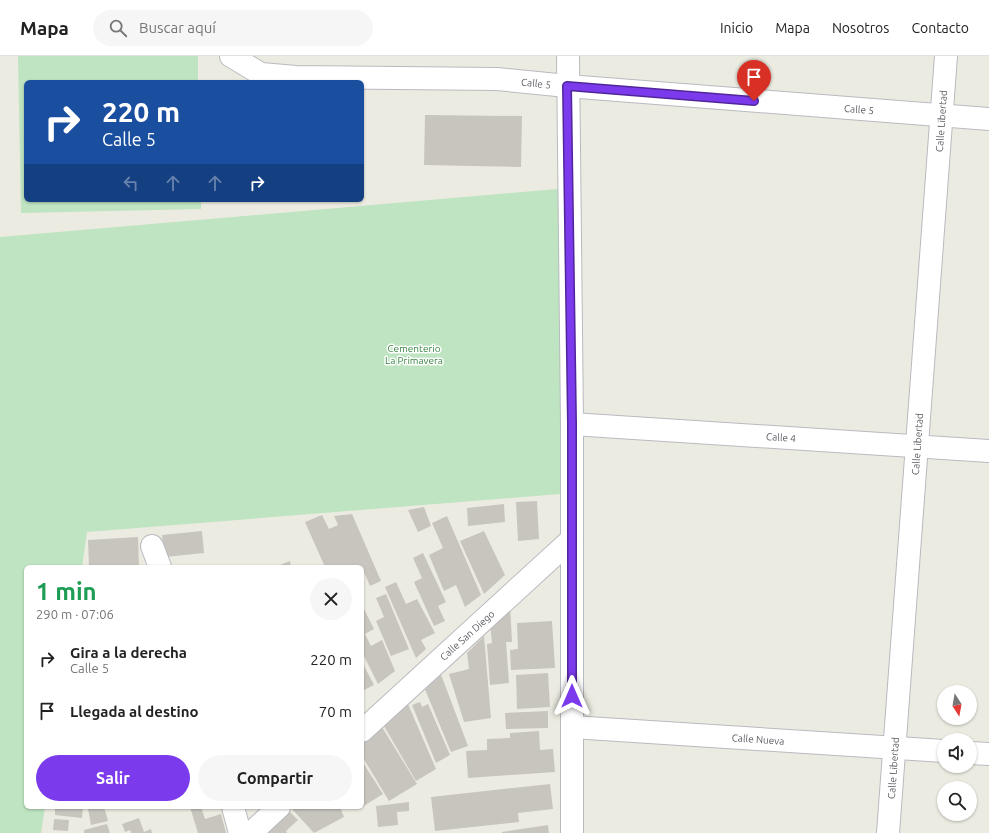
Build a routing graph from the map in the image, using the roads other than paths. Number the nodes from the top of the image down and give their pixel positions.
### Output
1 (232, 56) edge
2 (568, 56) edge
3 (946, 56) edge
4 (567, 86) junction
5 (942, 116) junction
6 (989, 119) edge
7 (572, 424) junction
8 (917, 446) junction
9 (989, 451) edge
10 (572, 539) junction
11 (152, 546) dead end
12 (159, 565) edge
13 (572, 727) junction
14 (364, 729) edge
15 (894, 748) junction
16 (937, 751) edge
17 (977, 753) edge
18 (989, 754) edge
19 (234, 809) edge
20 (277, 809) edge
21 (240, 833) edge
22 (251, 833) edge
23 (572, 833) edge
24 (888, 833) edge

1 - 4 street, Calle 5
2 - 4 street
3 - 5 street, Calle Libertad
4 - 5 street, Calle 5
4 - 7 street
5 - 6 street, Calle 5
5 - 8 street, Calle Libertad
7 - 8 street, Calle 4
7 - 10 street
8 - 9 street, Calle 4
8 - 15 street, Calle Libertad
10 - 13 street
10 - 14 street, Calle San Diego
11 - 12 street
13 - 15 street, Calle Nueva
13 - 23 street
15 - 16 street, Calle Nueva
15 - 24 street, Calle Libertad
17 - 18 street
19 - 21 street
20 - 22 street

